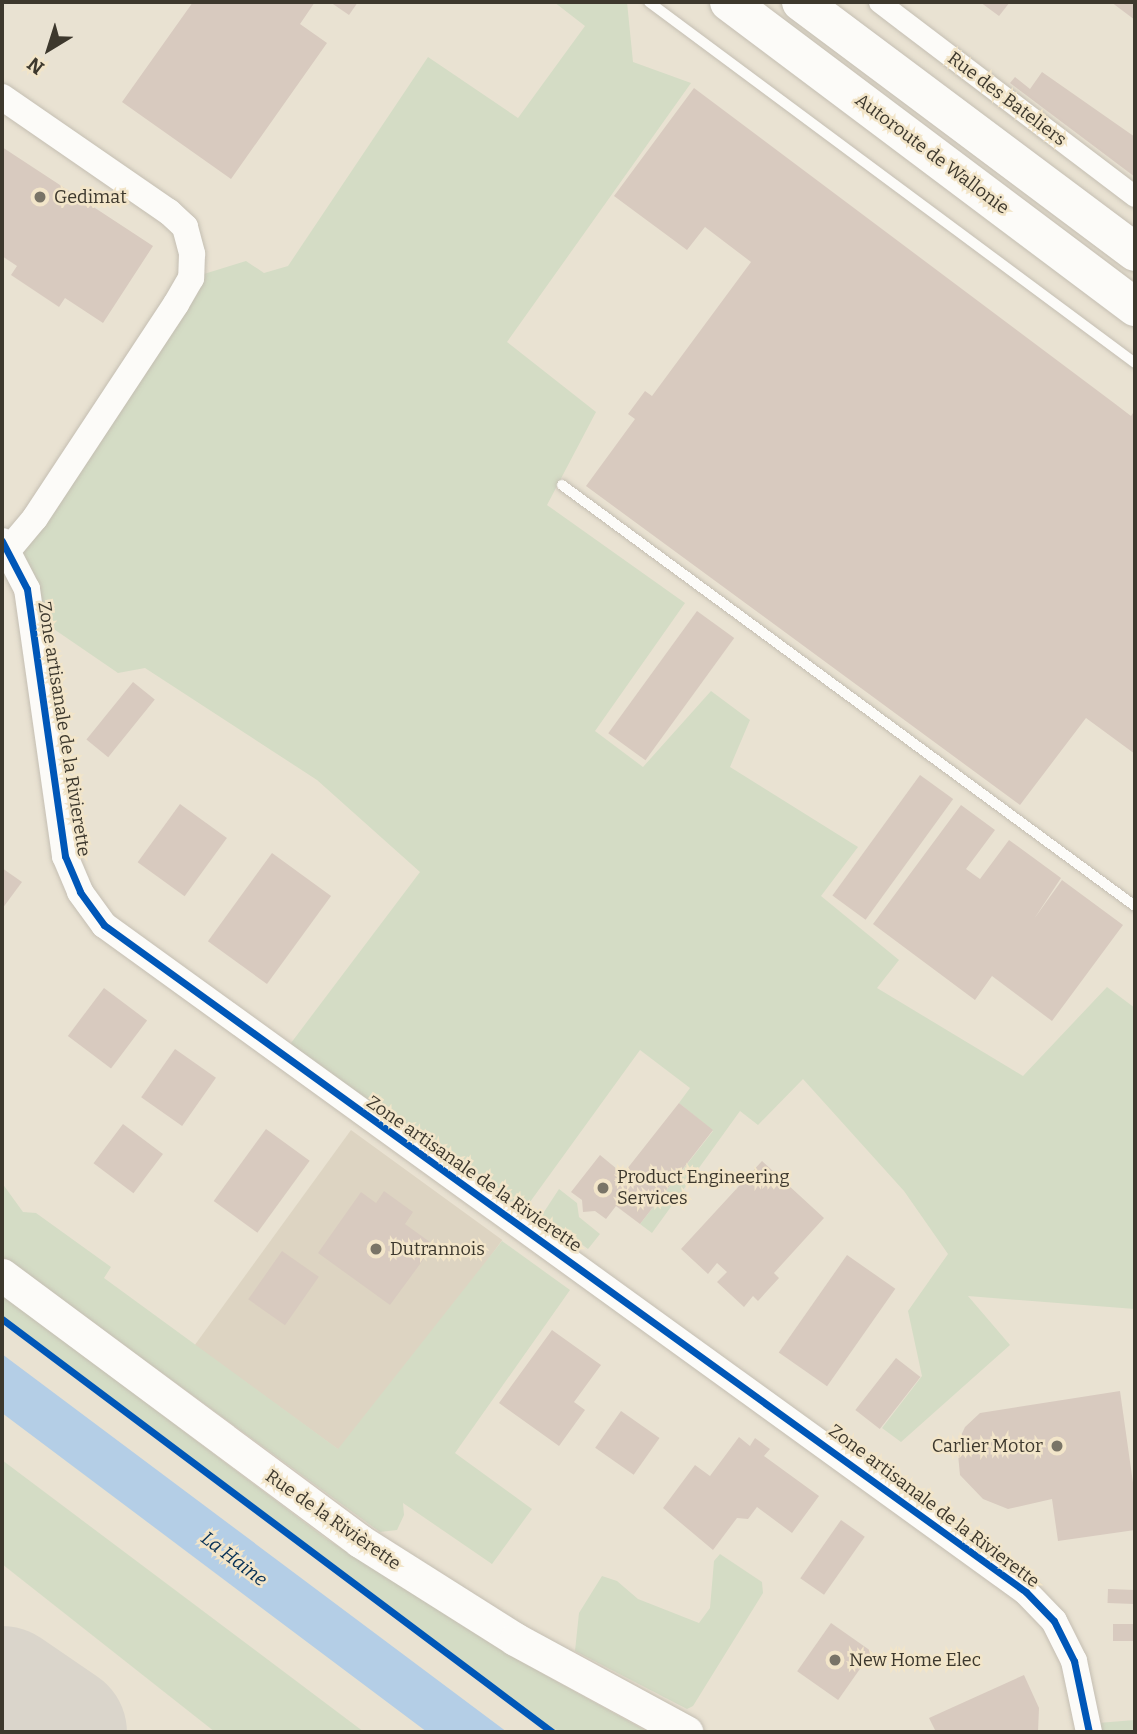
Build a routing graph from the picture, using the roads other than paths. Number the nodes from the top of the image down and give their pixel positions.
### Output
1 (649, 2) edge
2 (729, 2) edge
3 (801, 2) edge
4 (879, 2) edge
5 (2, 97) edge
6 (1135, 196) edge
7 (1135, 252) edge
8 (1135, 307) edge
9 (1135, 363) edge
10 (562, 485) dead end
11 (6, 545) edge
12 (1135, 906) edge
13 (2, 1275) edge
14 (686, 1732) edge
15 (1090, 1732) edge

1 - 9 lane
2 - 8 highway, Autoroute de Wallonie
3 - 7 highway
4 - 6 street, Rue des Bateliers
5 - 11 street, Zone artisanale de la Rivierette
10 - 12 lane
11 - 15 street, Zone artisanale de la Rivierette
13 - 14 main road, Rue de la Rivièrette

